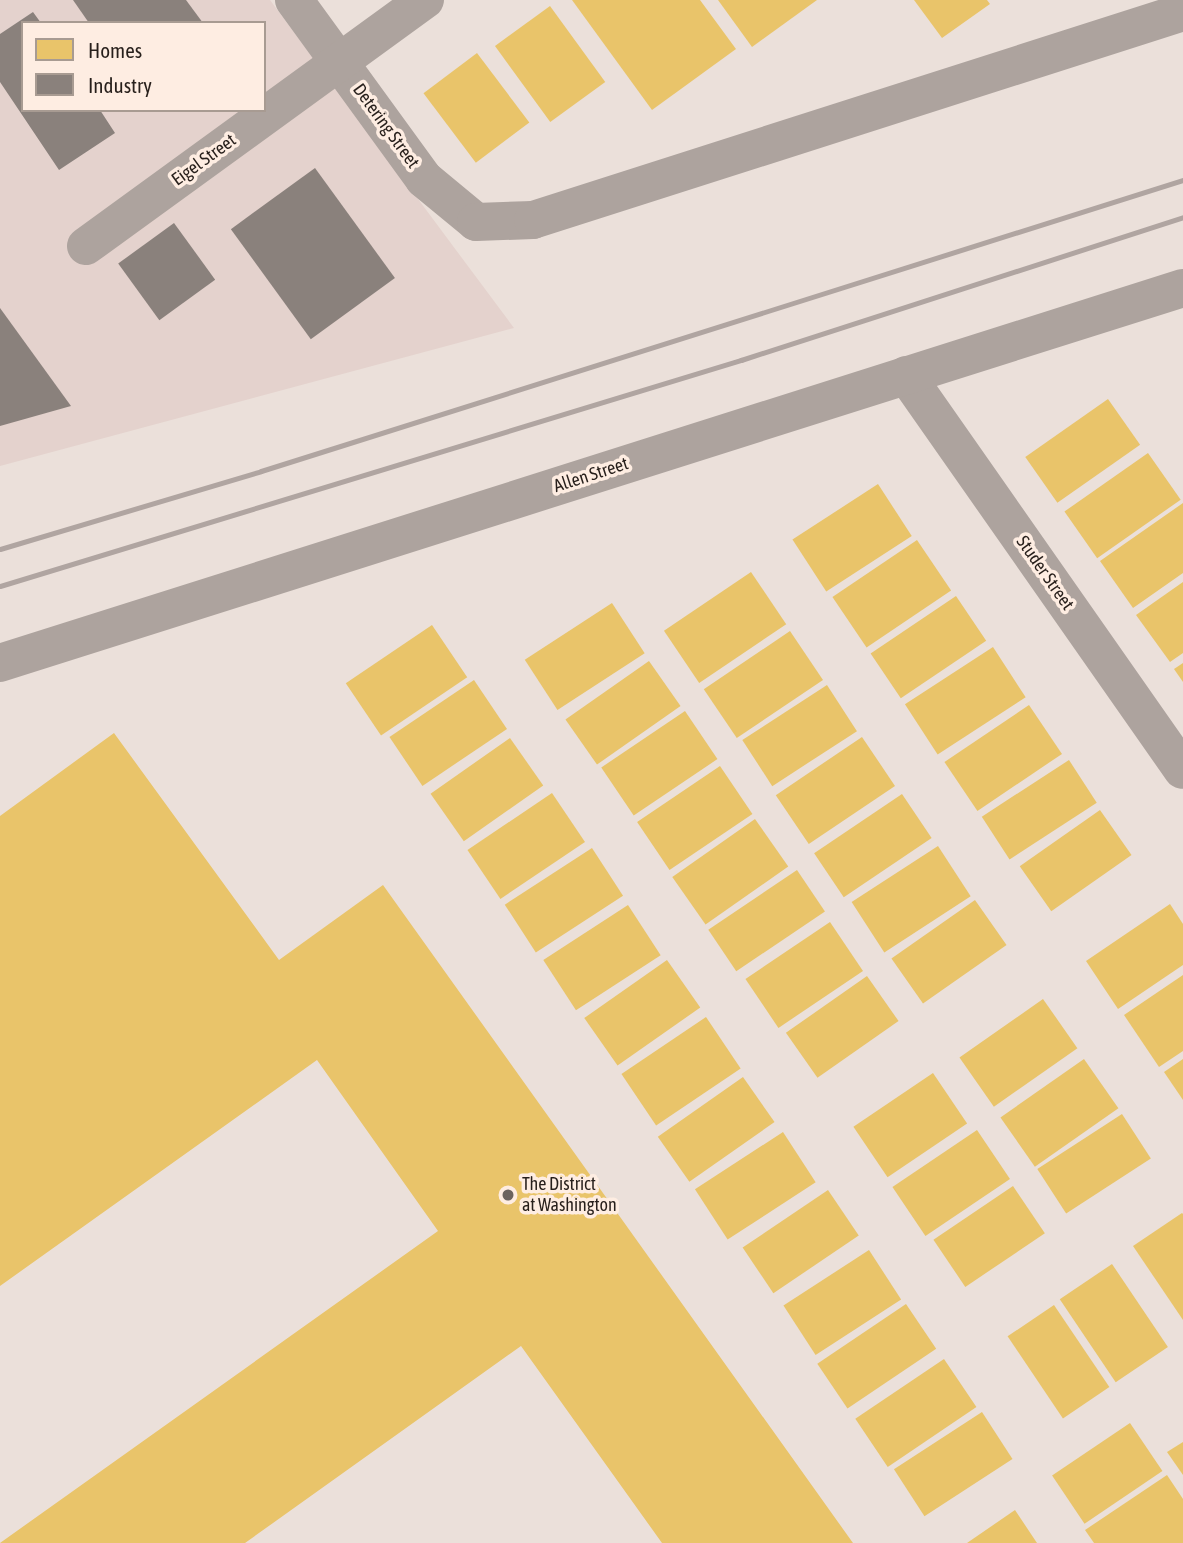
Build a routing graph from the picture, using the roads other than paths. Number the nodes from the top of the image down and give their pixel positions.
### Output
1 (294, 0) edge
2 (425, 0) edge
3 (1183, 12) edge
4 (340, 61) junction
5 (86, 246) dead end
6 (1183, 288) edge
7 (906, 375) junction
8 (0, 663) edge
9 (1183, 770) edge

1 - 4 street, Detering Street
2 - 4 street, Eigel Street
3 - 4 street, Detering Street
4 - 5 street, Eigel Street
6 - 7 street, Allen Street
7 - 8 street, Allen Street
7 - 9 street, Studer Street

